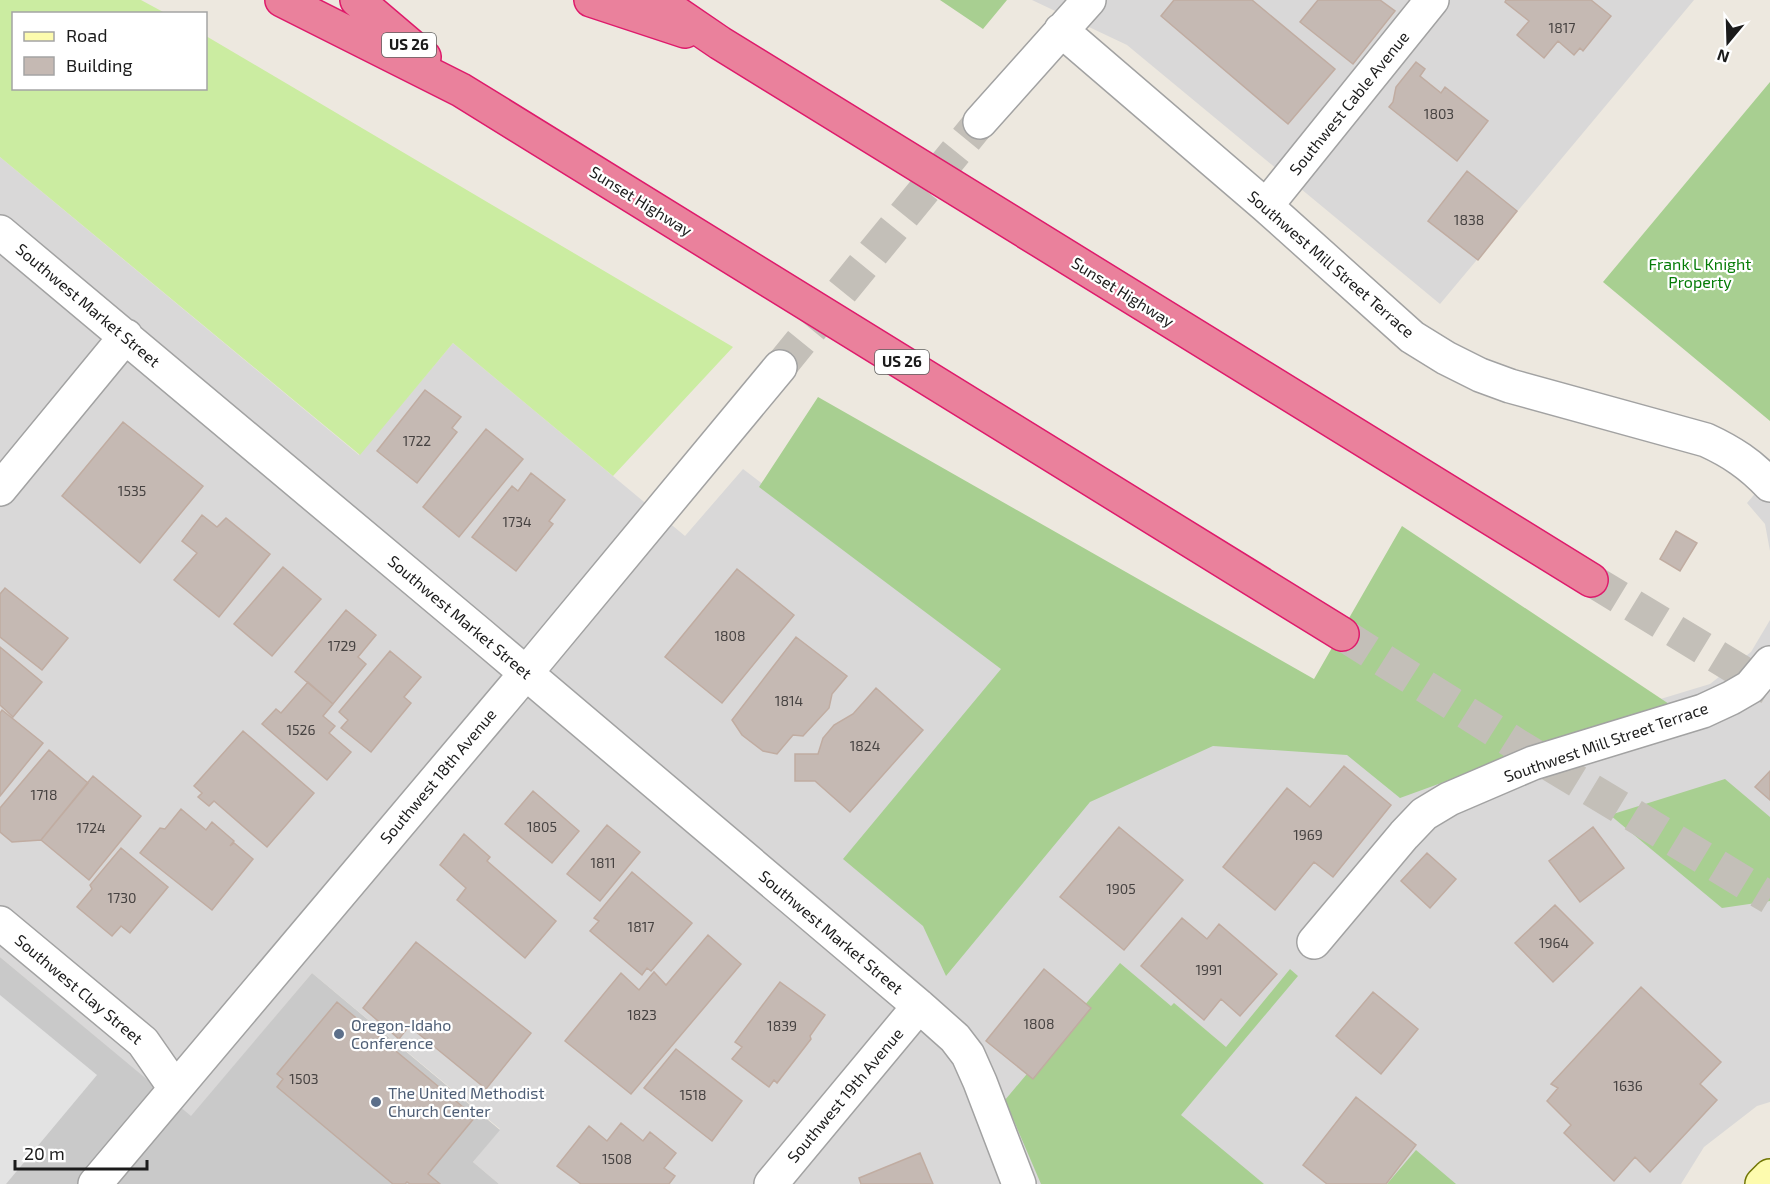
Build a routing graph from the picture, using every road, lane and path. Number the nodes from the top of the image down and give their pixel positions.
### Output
1 (282, 0) edge
2 (357, 0) edge
3 (591, 0) edge
4 (657, 0) edge
5 (1089, 0) edge
6 (1432, 0) edge
7 (1060, 30) junction
8 (720, 43) junction
9 (461, 90) junction
10 (980, 122) tunnel mouth
11 (1266, 206) junction
12 (0, 232) edge
13 (126, 336) junction
14 (780, 367) tunnel mouth
15 (1770, 485) edge
16 (0, 489) edge
17 (1591, 580) tunnel mouth
18 (1342, 634) tunnel mouth
19 (1770, 663) edge
20 (526, 673) junction
21 (0, 922) edge
22 (1314, 942) dead end
23 (918, 1006) junction
24 (175, 1088) junction
25 (1770, 1176) edge
26 (95, 1184) edge
27 (771, 1184) edge
28 (1018, 1184) edge
29 (1762, 1184) edge

1 - 9 highway
2 - 9 highway, US 26
3 - 8 highway
4 - 8 highway, Sunset Highway
5 - 7 street
6 - 11 street, Southwest Cable Avenue
7 - 10 street
7 - 11 street, Southwest Mill Street Terrace
8 - 17 highway, Sunset Highway
9 - 18 highway, Sunset Highway / US 26
11 - 15 street, Southwest Mill Street Terrace
12 - 13 street, Southwest Market Street
13 - 16 street
13 - 20 street, Southwest Market Street
14 - 20 street, Southwest 18th Avenue
19 - 22 street, Southwest Mill Street Terrace
20 - 23 street, Southwest Market Street
20 - 24 street, Southwest 18th Avenue
21 - 24 street, Southwest Clay Street
23 - 27 street, Southwest 19th Avenue
23 - 28 street, Southwest Market Street
24 - 26 street, Southwest 18th Avenue
25 - 29 main road

